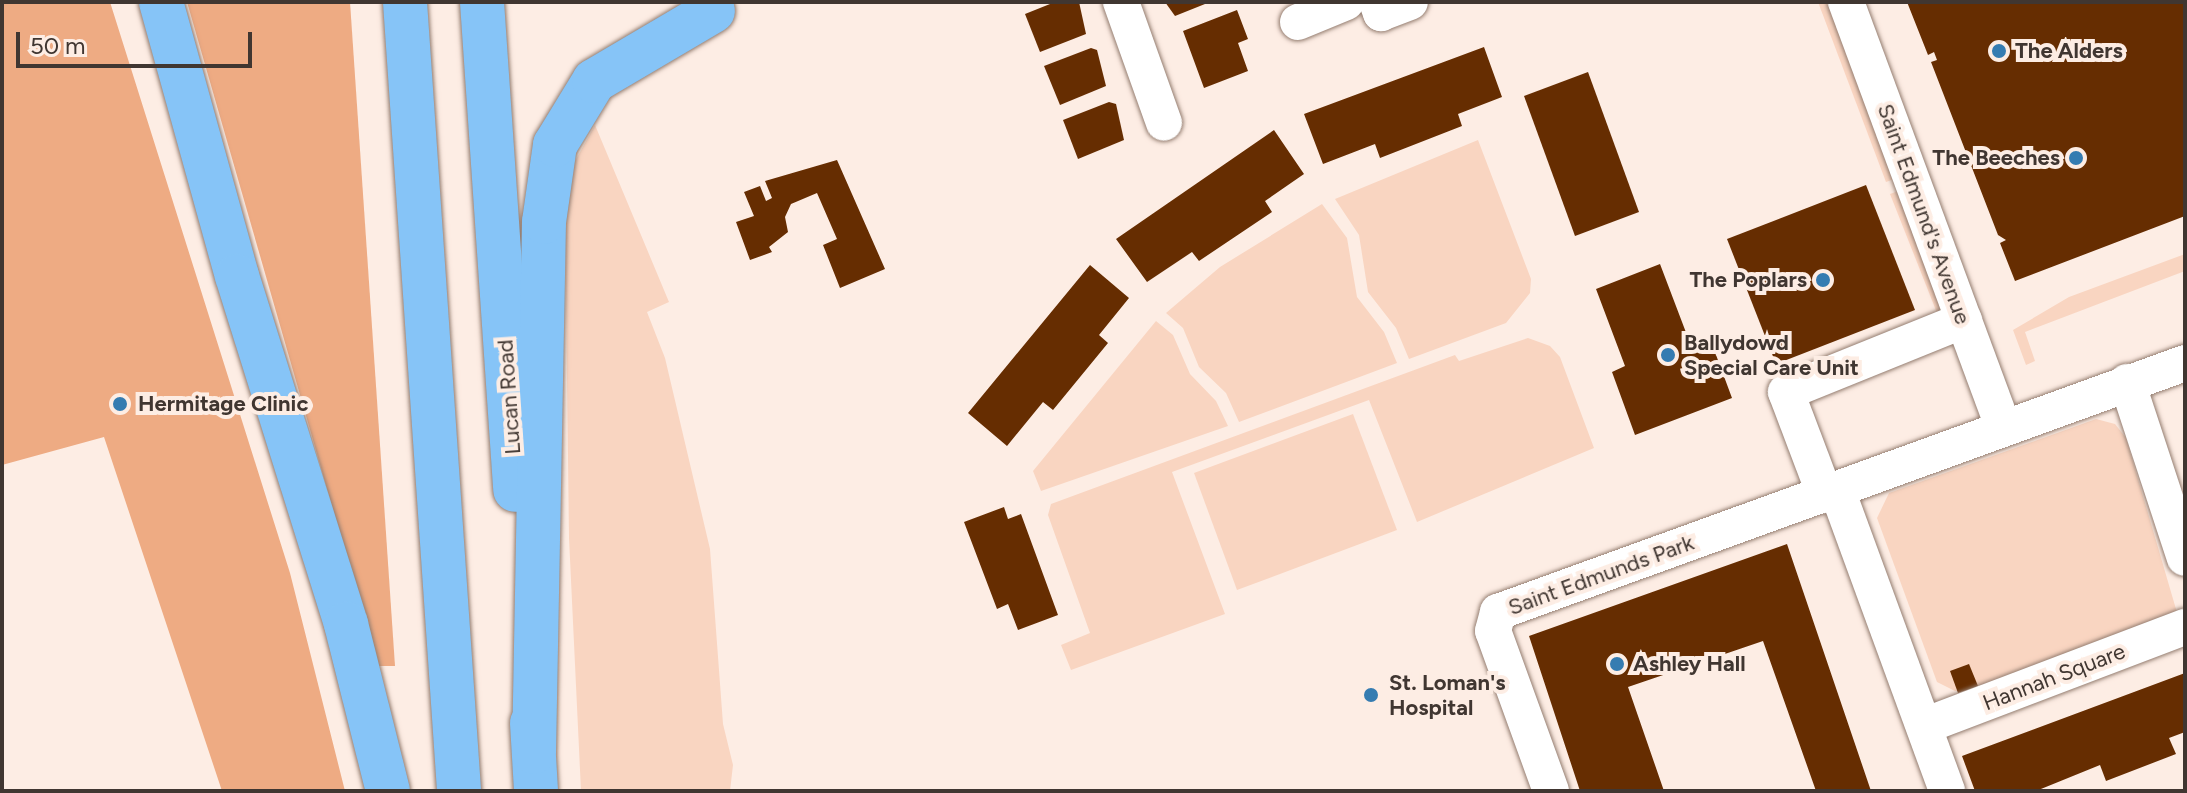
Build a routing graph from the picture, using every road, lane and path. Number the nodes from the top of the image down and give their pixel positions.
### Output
1 (161, 2) edge
2 (405, 2) edge
3 (482, 2) edge
4 (1121, 2) edge
5 (1346, 2) edge
6 (1377, 2) edge
7 (1410, 2) edge
8 (1846, 2) edge
9 (713, 11) dead end
10 (1298, 22) dead end
11 (1164, 123) dead end
12 (1964, 320) junction
13 (2185, 363) edge
14 (2127, 382) junction
15 (2003, 426) junction
16 (1831, 492) junction
17 (2185, 558) edge
18 (2185, 627) edge
19 (1924, 726) junction
20 (535, 772) edge
21 (388, 791) edge
22 (459, 791) edge
23 (1551, 791) edge
24 (1947, 791) edge

1 - 21 highway
2 - 22 highway
3 - 20 highway, Lucan Road
4 - 11 street
5 - 10 street
6 - 7 street
8 - 12 street, Saint Edmund's Avenue
9 - 20 highway
12 - 15 street, Saint Edmund's Avenue
12 - 16 street
13 - 14 street, Saint Edmunds Park
14 - 15 street, Saint Edmunds Park
14 - 17 street
15 - 16 street, Saint Edmunds Park
16 - 19 street
16 - 23 street, Saint Edmunds Park
18 - 19 street, Hannah Square
19 - 24 street

